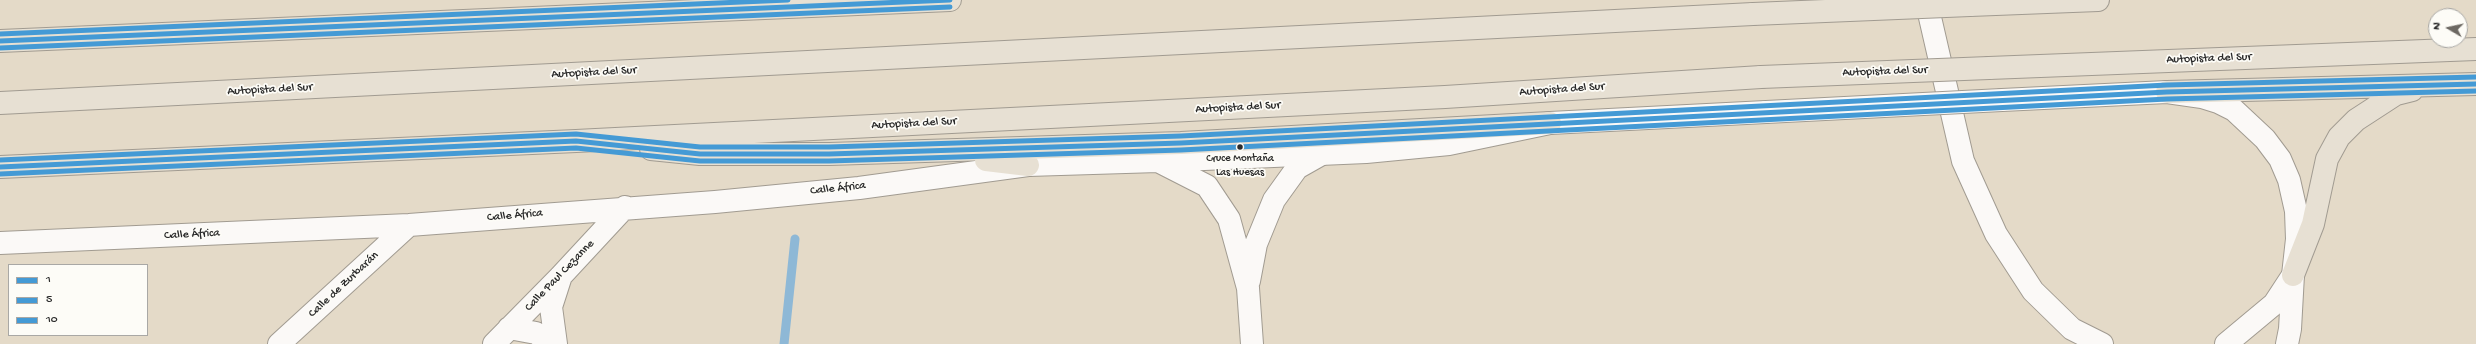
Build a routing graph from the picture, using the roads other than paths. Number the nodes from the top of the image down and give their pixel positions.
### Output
1 (950, 0) edge
2 (1926, 0) edge
3 (2098, 0) edge
4 (0, 41) edge
5 (2476, 49) edge
6 (2442, 84) junction
7 (2476, 84) edge
8 (2166, 92) junction
9 (0, 103) edge
10 (1550, 123) junction
11 (576, 141) junction
12 (913, 151) junction
13 (1320, 155) junction
14 (1158, 161) junction
15 (1028, 165) junction
16 (0, 167) edge
17 (625, 207) junction
18 (408, 225) junction
19 (0, 243) edge
20 (2293, 275) junction
21 (560, 278) junction
22 (1248, 288) junction
23 (509, 328) junction
24 (280, 344) edge
25 (494, 344) edge
26 (551, 344) edge
27 (556, 344) edge
28 (1252, 344) edge
29 (2102, 344) edge
30 (2226, 344) edge
31 (2287, 344) edge

1 - 4 highway
2 - 29 street
3 - 9 highway, Autopista del Sur, bridge
5 - 11 highway, Autopista del Sur, bridge
6 - 7 highway
6 - 8 highway
6 - 20 highway
8 - 10 street, Calle África, bridge
8 - 20 street, Calle África
10 - 12 highway
10 - 13 street, Calle África
11 - 12 highway
11 - 16 highway, Autopista del Sur
12 - 15 highway
13 - 14 street, Calle África
13 - 22 street
14 - 15 street, Calle África
14 - 22 street
15 - 17 street, Calle África
17 - 18 street, Calle África
17 - 21 street, Calle Paul Cezanne
18 - 19 street, Calle África
18 - 24 street, Calle de Zurbarán
20 - 30 street
20 - 31 street, Calle África
21 - 23 street, Calle Paul Cezanne
21 - 27 street
22 - 28 street
23 - 25 street, Calle Paul Cezanne
23 - 26 street

